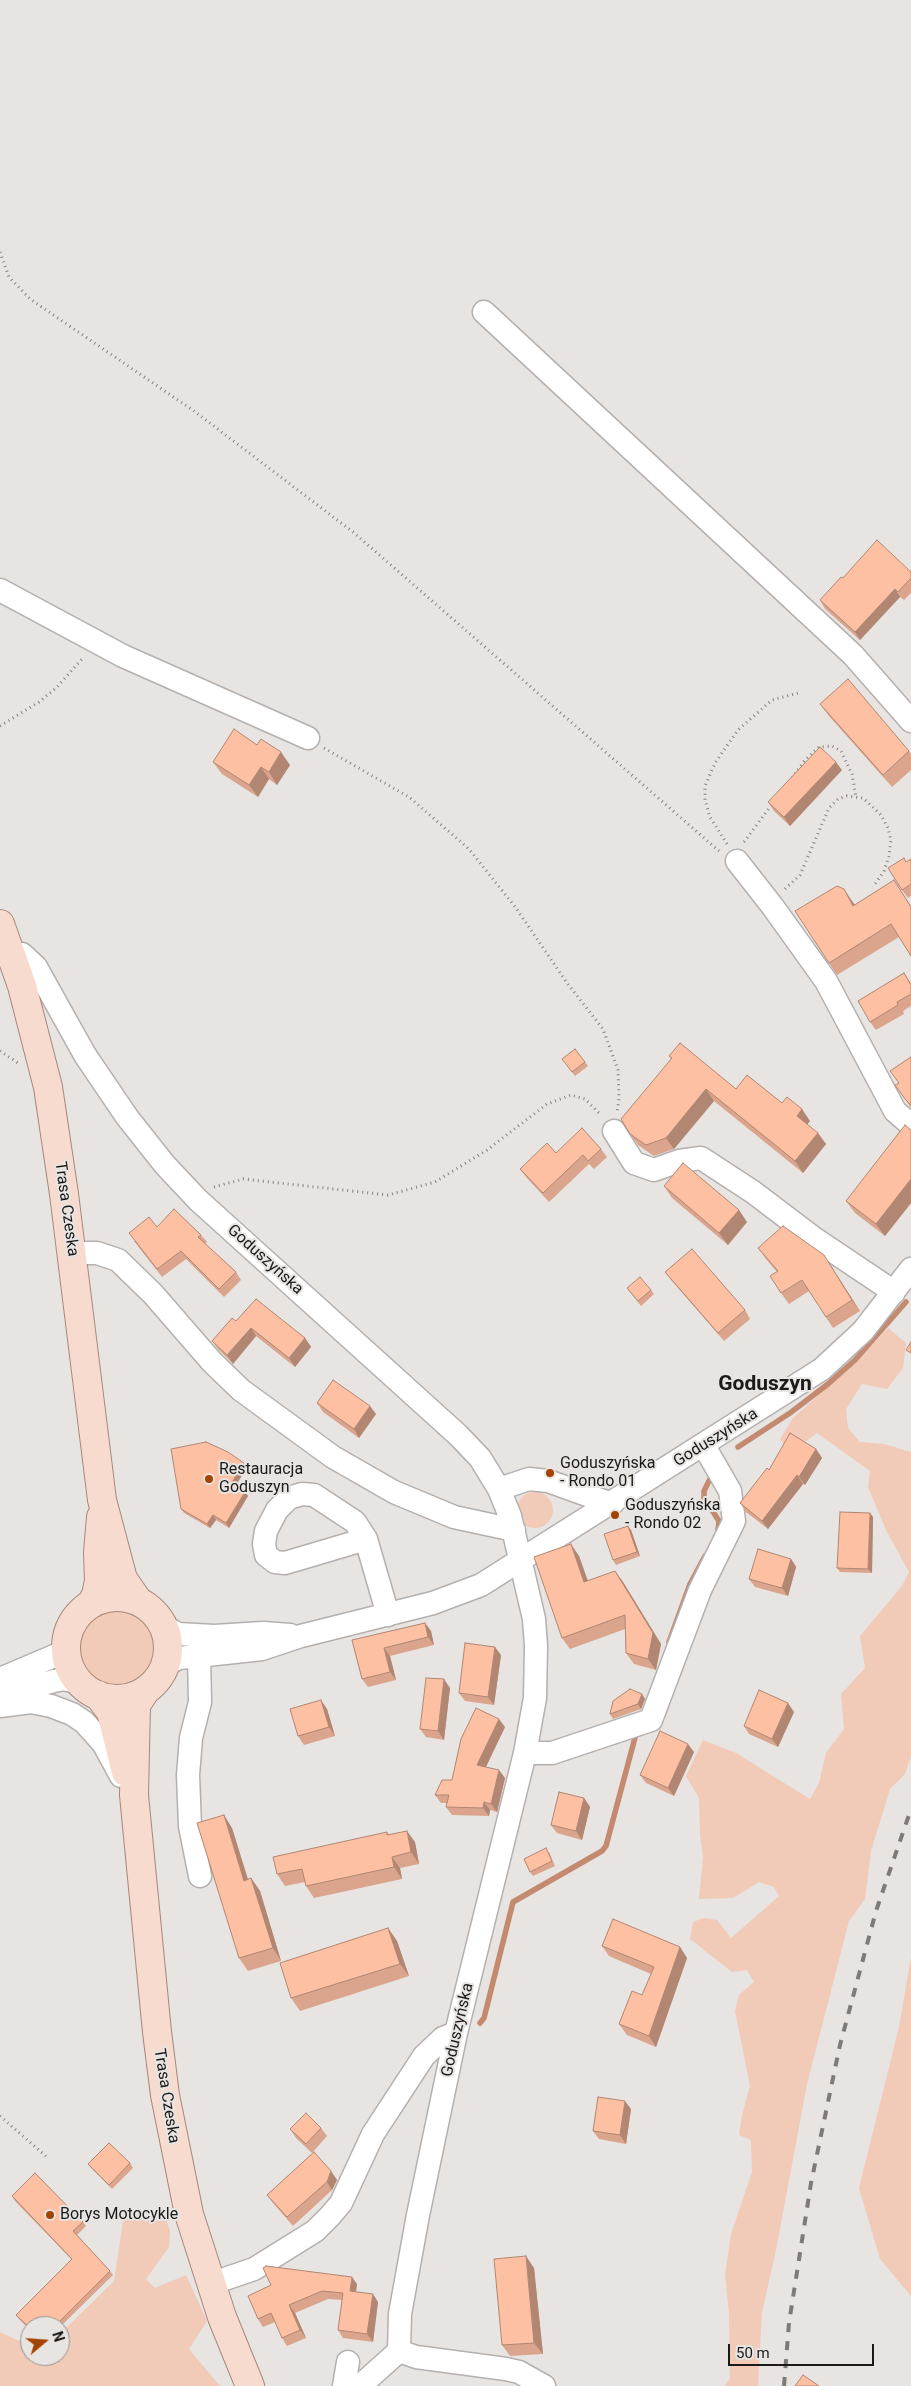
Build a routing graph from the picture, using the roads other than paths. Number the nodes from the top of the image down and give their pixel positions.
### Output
1 (484, 312) dead end
2 (0, 590) edge
3 (911, 721) edge
4 (308, 738) road end
5 (737, 862) road end
6 (0, 924) edge
7 (11, 953) junction
8 (911, 1126) edge
9 (614, 1131) road end
10 (83, 1253) dead end
11 (911, 1268) edge
12 (894, 1292) junction
13 (704, 1446) junction
14 (499, 1489) junction
15 (102, 1500) junction
16 (612, 1504) junction
17 (514, 1530) junction
18 (366, 1538) dead end
19 (521, 1562) junction
20 (138, 1601) junction
21 (91, 1604) junction
22 (388, 1616) junction
23 (163, 1626) junction
24 (301, 1636) junction
25 (66, 1648) junction
26 (199, 1655) junction
27 (0, 1679) edge
28 (154, 1680) junction
29 (89, 1689) junction
30 (0, 1696) edge
31 (0, 1706) edge
32 (525, 1753) junction
33 (134, 1795) junction
34 (200, 1876) dead end
35 (456, 2033) junction
36 (210, 2284) junction
37 (399, 2351) junction
38 (348, 2362) dead end
39 (250, 2386) edge
40 (344, 2386) edge
41 (360, 2386) edge
42 (544, 2386) edge

1 - 3 street
2 - 4 street
5 - 8 street
6 - 7 main road, Trasa Czeska
7 - 14 street, Goduszyńska
7 - 15 main road, Trasa Czeska
9 - 12 street
10 - 17 street
11 - 12 street, Goduszyńska
12 - 13 street, Goduszyńska
13 - 16 street, Goduszyńska
13 - 32 street
14 - 16 street
14 - 17 street, Goduszyńska
15 - 20 main road, Trasa Czeska
15 - 21 main road, Trasa Czeska
16 - 19 street, Goduszyńska
17 - 19 street, Goduszyńska
18 - 22 street
19 - 22 street, Goduszyńska
19 - 32 street, Goduszyńska
20 - 21 main road
20 - 23 main road
21 - 25 main road
22 - 24 street, Goduszyńska
23 - 24 street, Goduszyńska
23 - 28 main road
24 - 26 street, Goduszyńska
25 - 27 street
25 - 29 main road
26 - 28 street, Goduszyńska
26 - 34 street
28 - 29 main road
28 - 33 main road, Trasa Czeska
29 - 30 street
29 - 33 main road, Trasa Czeska
31 - 33 street
32 - 35 street, Goduszyńska
33 - 36 main road, Trasa Czeska
35 - 36 street
35 - 37 street, Goduszyńska
36 - 39 main road, Trasa Czeska
37 - 41 street
37 - 42 street
38 - 40 street

